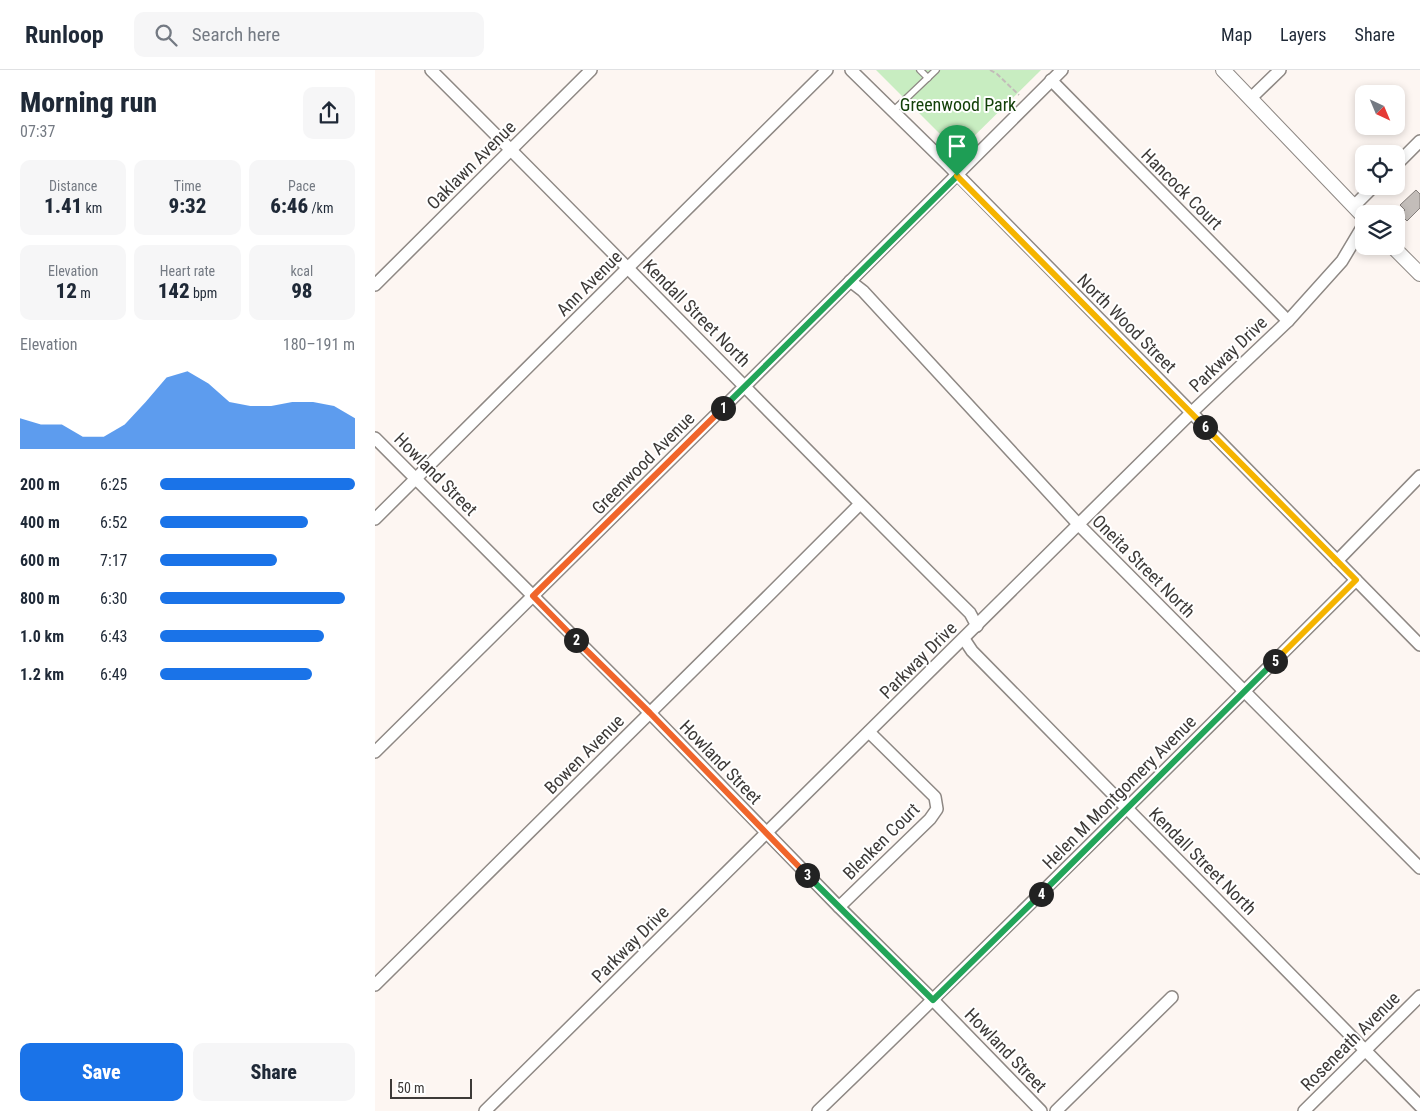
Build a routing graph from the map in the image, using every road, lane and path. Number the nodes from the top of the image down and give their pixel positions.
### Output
1 (431, 70) edge
2 (591, 70) edge
3 (827, 70) edge
4 (851, 70) edge
5 (920, 70) edge
6 (936, 70) edge
7 (990, 70) edge
8 (1062, 70) edge
9 (1223, 70) edge
10 (1280, 70) edge
11 (928, 78) junction
12 (1051, 80) junction
13 (1019, 95) dead end
14 (1251, 98) junction
15 (893, 112) junction
16 (1420, 141) edge
17 (512, 150) junction
18 (1405, 156) edge
19 (957, 176) junction
20 (1365, 195) edge
21 (1354, 206) joint
22 (1355, 239) edge
23 (1401, 255) edge
24 (628, 268) junction
25 (1420, 274) edge
26 (850, 281) junction
27 (375, 285) edge
28 (1288, 321) junction
29 (745, 386) junction
30 (1191, 413) junction
31 (375, 438) edge
32 (1420, 476) edge
33 (416, 479) junction
34 (860, 504) junction
35 (375, 520) edge
36 (1079, 525) junction
37 (1337, 560) junction
38 (1356, 580) junction
39 (533, 596) junction
40 (977, 626) junction
41 (965, 638) junction
42 (1420, 645) edge
43 (1244, 692) junction
44 (650, 713) junction
45 (869, 732) junction
46 (375, 752) edge
47 (1127, 809) junction
48 (767, 834) junction
49 (1420, 868) edge
50 (839, 907) junction
51 (375, 986) edge
52 (1420, 996) edge
53 (1172, 997) dead end
54 (933, 1000) junction
55 (1366, 1050) junction
56 (1420, 1106) edge
57 (485, 1111) edge
58 (818, 1111) edge
59 (1041, 1111) edge
60 (1056, 1111) edge
61 (1304, 1111) edge

1 - 17 street, Kendall Street North
2 - 17 street, Oaklawn Avenue
3 - 24 street, Ann Avenue
4 - 15 street, North Wood Street
5 - 11 lane
6 - 11 lane
7 - 13 path
8 - 12 street, Greenwood Avenue
9 - 14 street
10 - 14 street
11 - 15 lane
12 - 19 street, Greenwood Avenue
12 - 28 street, Hancock Court
14 - 21 street
15 - 19 street, North Wood Street
16 - 18 street
17 - 24 street, Kendall Street North
17 - 27 street, Oaklawn Avenue
19 - 26 street, Greenwood Avenue
19 - 30 street, North Wood Street
20 - 21 street
22 - 28 street, Parkway Drive
23 - 25 street
24 - 29 street, Kendall Street North
24 - 33 street, Ann Avenue
26 - 29 street, Greenwood Avenue
26 - 36 street, Oneita Street North
28 - 30 street, Parkway Drive
29 - 34 street, Kendall Street North
29 - 39 street, Greenwood Avenue
30 - 36 street, Parkway Drive
30 - 37 street, North Wood Street
31 - 33 street, Howland Street
32 - 37 street
33 - 35 street, Ann Avenue
33 - 39 street, Howland Street
34 - 40 street, Kendall Street North
34 - 44 street, Bowen Avenue
36 - 40 street, Parkway Drive
36 - 43 street, Oneita Street North
37 - 38 street, North Wood Street
38 - 42 street, North Wood Street
38 - 43 street, Helen M Montgomery Avenue
39 - 44 street, Howland Street
39 - 46 street, Greenwood Avenue
40 - 41 street, Parkway Drive
41 - 45 street, Parkway Drive
41 - 47 street, Kendall Street North
43 - 47 street, Helen M Montgomery Avenue
43 - 49 street, Oneita Street North
44 - 48 street, Howland Street
44 - 51 street, Bowen Avenue
45 - 48 street, Parkway Drive
45 - 50 street, Blenken Court
47 - 54 street, Helen M Montgomery Avenue
47 - 55 street, Kendall Street North
48 - 50 street, Howland Street
48 - 57 street, Parkway Drive
50 - 54 street, Howland Street
52 - 55 street, Roseneath Avenue
53 - 60 street
54 - 58 street, Helen M Montgomery Avenue
54 - 59 street, Howland Street
55 - 56 street, Kendall Street North
55 - 61 street, Roseneath Avenue

